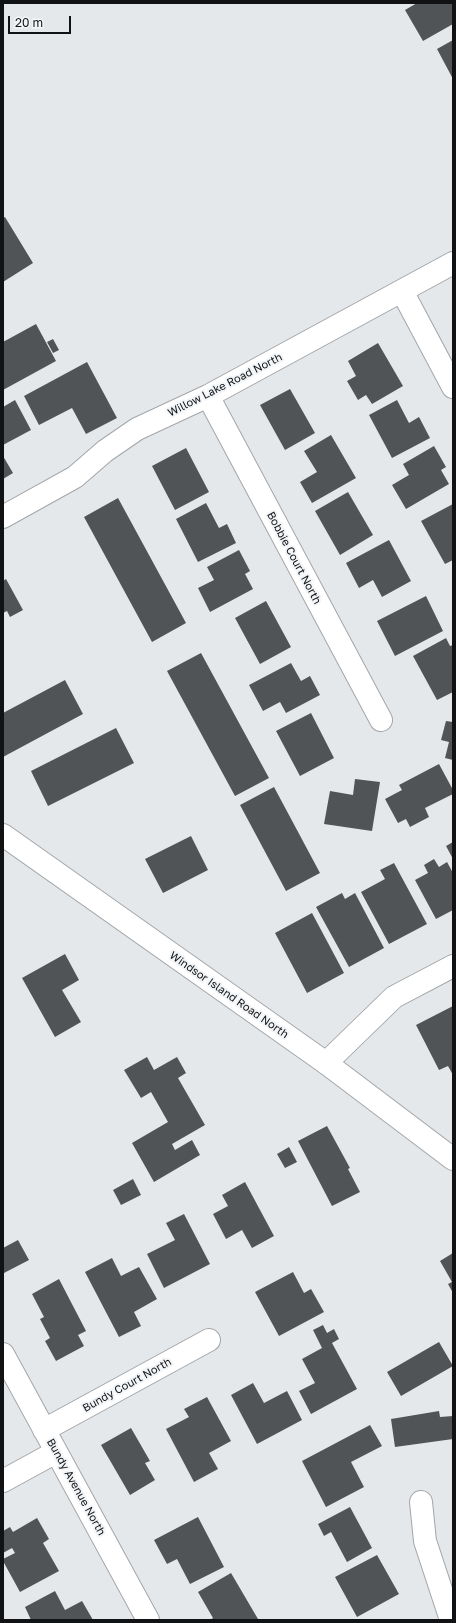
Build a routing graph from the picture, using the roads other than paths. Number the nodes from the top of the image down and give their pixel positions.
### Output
1 (453, 263) edge
2 (402, 291) junction
3 (453, 387) edge
4 (208, 396) junction
5 (3, 517) edge
6 (381, 720) dead end
7 (3, 834) edge
8 (453, 966) edge
9 (326, 1063) junction
10 (453, 1159) edge
11 (210, 1340) dead end
12 (3, 1354) edge
13 (44, 1430) junction
14 (56, 1452) junction
15 (3, 1482) edge
16 (421, 1502) dead end
17 (148, 1620) edge
18 (451, 1620) edge

1 - 2 street, Willow Lake Road North
2 - 3 street
2 - 4 street, Willow Lake Road North
4 - 5 street, Willow Lake Road North
4 - 6 street, Bobbie Court North
7 - 9 street, Windsor Island Road North
8 - 9 street
9 - 10 street, Windsor Island Road North
11 - 13 street, Bundy Court North
12 - 13 street, Bundy Avenue North
13 - 14 street, Bundy Avenue North
14 - 15 street
14 - 17 street, Bundy Avenue North
16 - 18 street

